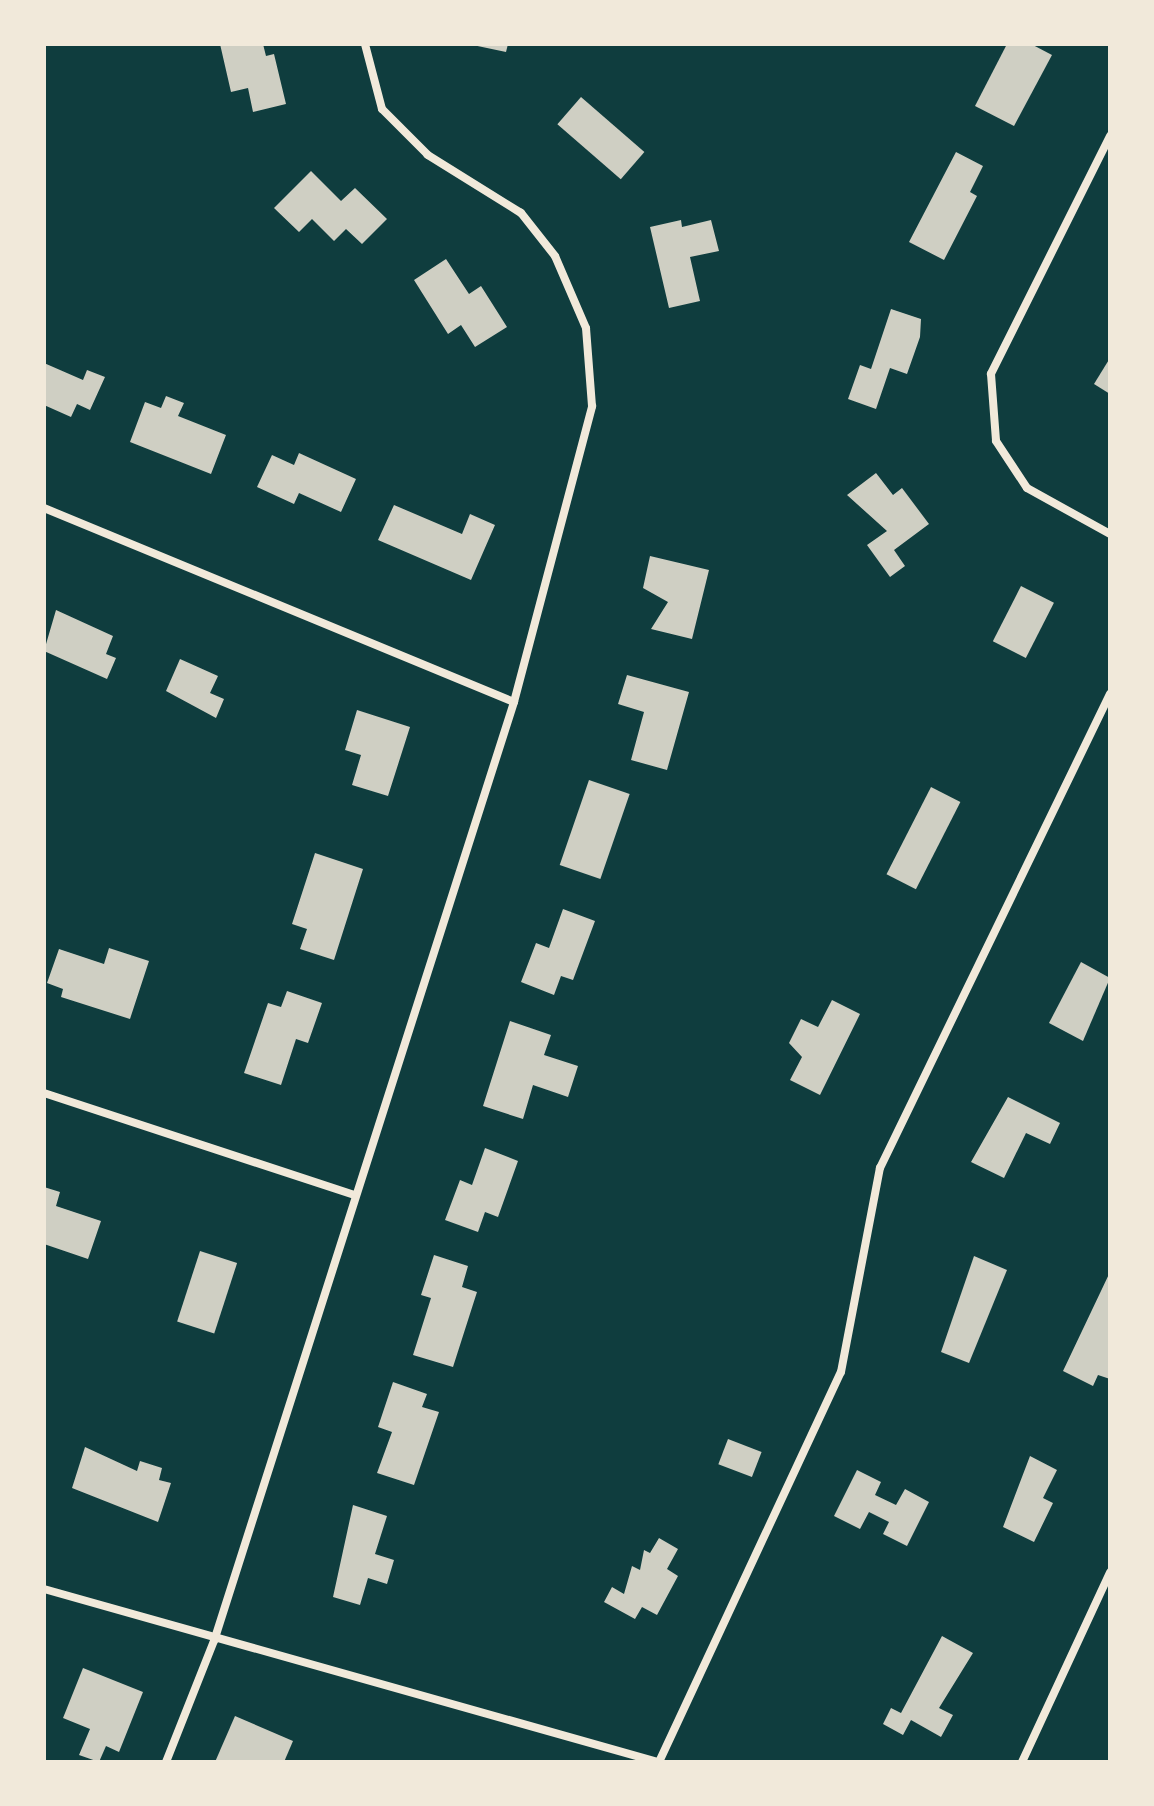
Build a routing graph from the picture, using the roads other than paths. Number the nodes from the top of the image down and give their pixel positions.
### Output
1 (365, 44) edge
2 (1110, 136) edge
3 (44, 508) edge
4 (1110, 534) edge
5 (1110, 694) edge
6 (514, 702) junction
7 (44, 1093) edge
8 (354, 1195) junction
9 (1110, 1572) edge
10 (44, 1589) edge
11 (214, 1641) junction
12 (166, 1762) edge
13 (658, 1762) edge
14 (1022, 1762) edge

1 - 6 street
2 - 4 street
3 - 6 street
5 - 13 street
6 - 8 street
7 - 8 street
8 - 11 street
9 - 14 street
10 - 11 street
11 - 12 street
11 - 13 street

